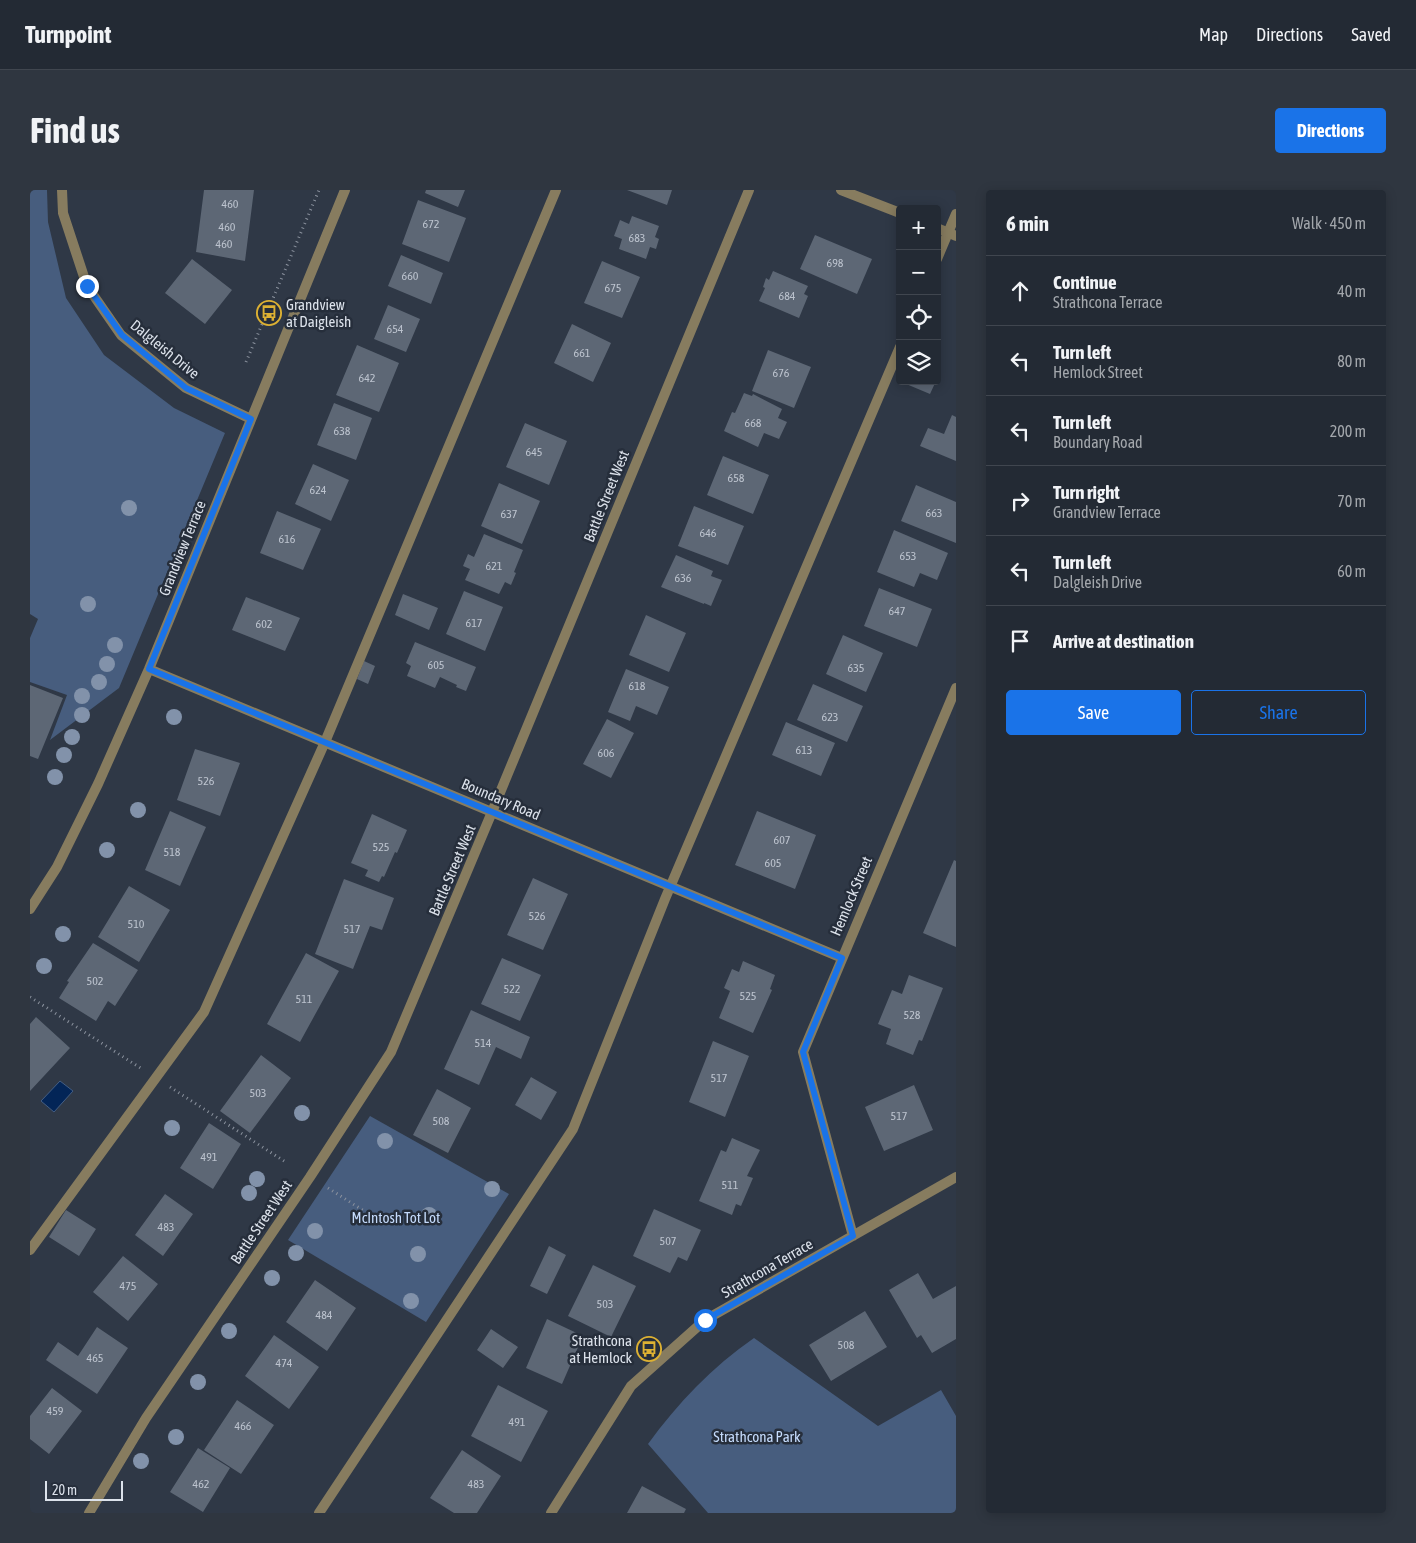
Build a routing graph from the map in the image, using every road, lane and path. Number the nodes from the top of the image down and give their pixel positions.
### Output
1 (62, 190) edge
2 (319, 190) edge
3 (344, 190) edge
4 (556, 190) edge
5 (749, 190) edge
6 (841, 190) edge
7 (896, 211) edge
8 (956, 214) edge
9 (952, 234) edge
10 (941, 252) edge
11 (896, 356) edge
12 (246, 362) dead end
13 (251, 419) junction
14 (149, 669) junction
15 (956, 688) edge
16 (325, 742) junction
17 (492, 812) junction
18 (671, 886) junction
19 (30, 909) edge
20 (842, 958) junction
21 (30, 997) edge
22 (156, 1078) junction
23 (287, 1163) dead end
24 (956, 1178) edge
25 (328, 1188) dead end
26 (364, 1211) dead end
27 (853, 1236) junction
28 (30, 1250) edge
29 (89, 1513) edge
30 (319, 1513) edge
31 (551, 1513) edge

1 - 13 street, Dalgleish Drive
2 - 12 path
3 - 13 street, Grandview Terrace
4 - 16 street
5 - 17 street, Battle Street West
6 - 7 street
8 - 9 street
9 - 10 street
11 - 18 street
13 - 14 street, Grandview Terrace
14 - 16 street, Boundary Road
14 - 19 street, Grandview Terrace
15 - 20 street, Hemlock Street
16 - 17 street, Boundary Road
16 - 22 street
17 - 18 street, Boundary Road
17 - 29 street, Battle Street West
18 - 20 street, Boundary Road
18 - 30 street
20 - 27 street, Hemlock Street
21 - 22 path
22 - 23 path
22 - 28 street
24 - 27 street, Strathcona Terrace
25 - 26 path
27 - 31 street, Strathcona Terrace

